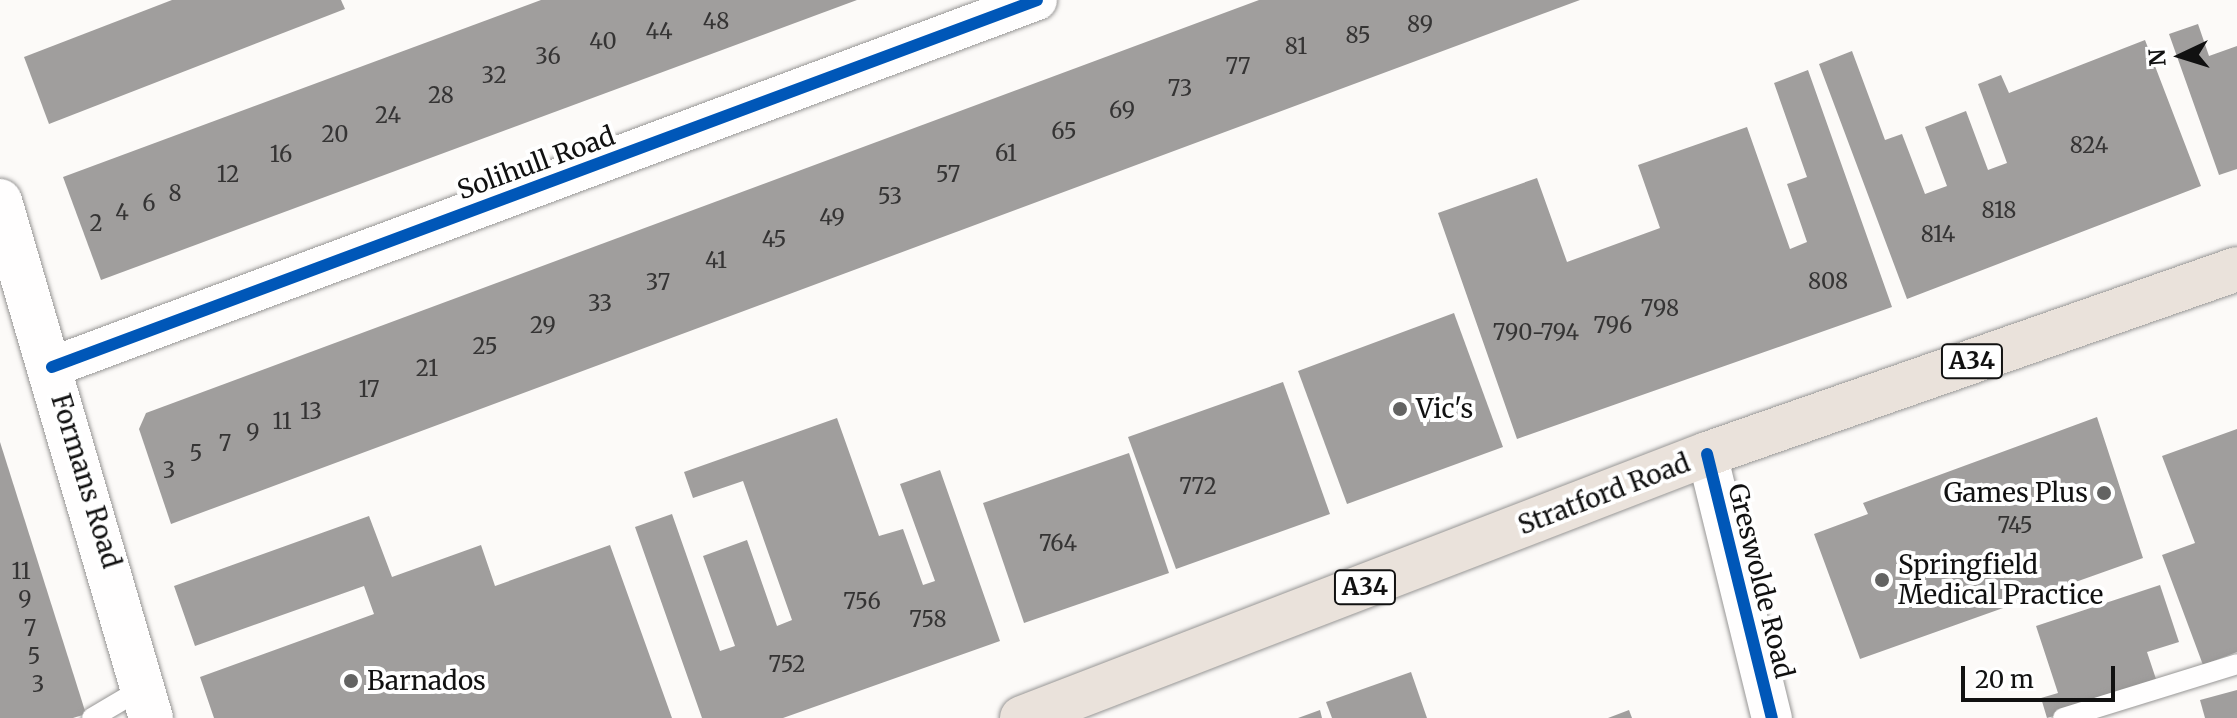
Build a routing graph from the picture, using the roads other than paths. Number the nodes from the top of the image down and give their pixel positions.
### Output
1 (1037, 0) edge
2 (0, 201) edge
3 (2237, 269) edge
4 (52, 367) junction
5 (1707, 454) junction
6 (2237, 664) edge
7 (147, 703) edge
8 (92, 718) edge
9 (1022, 718) edge
10 (1772, 718) edge
11 (2063, 718) edge

1 - 4 street, Solihull Road
2 - 4 street, Formans Road
3 - 5 highway, Stratford Road / A34
4 - 7 street, Formans Road
5 - 9 highway, Stratford Road / A34
5 - 10 street, Greswolde Road
6 - 11 lane
7 - 8 lane

